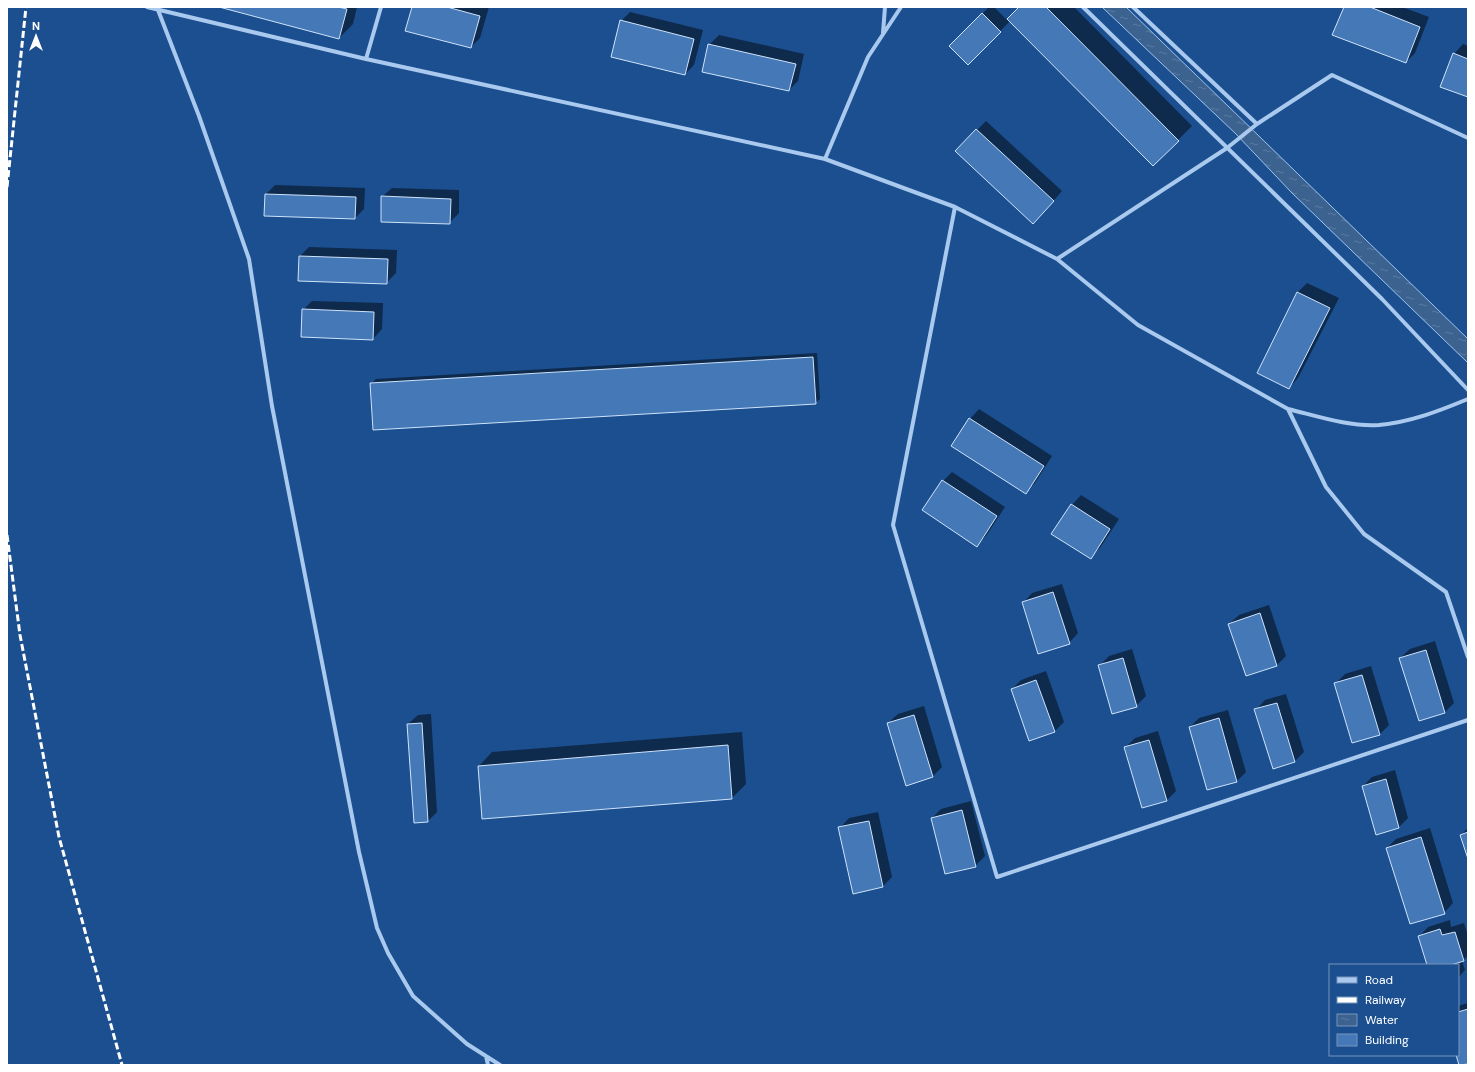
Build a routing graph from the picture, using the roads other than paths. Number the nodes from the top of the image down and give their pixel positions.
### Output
1 (147, 7) edge
2 (382, 7) edge
3 (886, 7) edge
4 (901, 7) edge
5 (1083, 7) edge
6 (1133, 7) edge
7 (158, 10) junction
8 (883, 34) junction
9 (366, 59) junction
10 (1257, 124) junction
11 (1468, 138) edge
12 (1227, 148) junction
13 (825, 159) junction
14 (955, 207) junction
15 (1057, 258) junction
16 (1468, 390) edge
17 (1468, 399) edge
18 (1288, 409) junction
19 (1468, 657) edge
20 (1468, 720) edge
21 (485, 1056) junction
22 (488, 1065) edge
23 (500, 1065) edge

1 - 7 street
2 - 9 street
3 - 8 street
4 - 8 street
5 - 12 street
6 - 10 street
7 - 9 street
7 - 21 street
8 - 13 street
9 - 13 street
10 - 11 street
10 - 12 street
12 - 15 street
12 - 16 street
13 - 14 street
14 - 15 street
14 - 20 street
15 - 18 street
17 - 18 street
18 - 19 street
21 - 22 street
21 - 23 street

